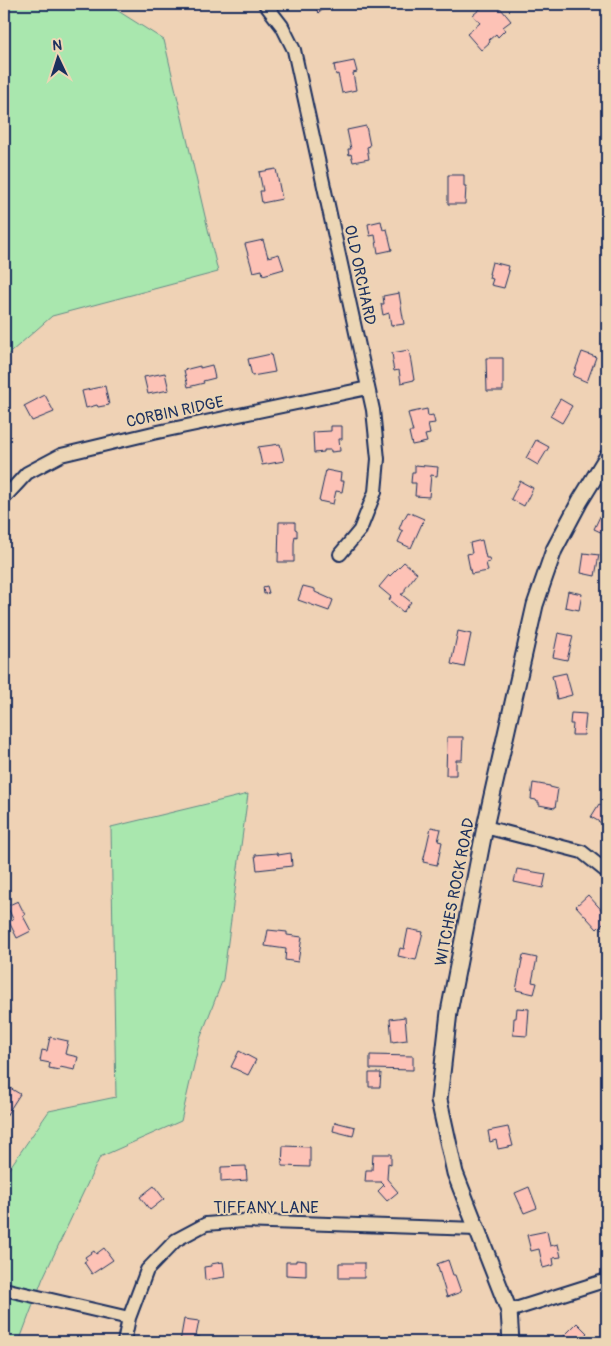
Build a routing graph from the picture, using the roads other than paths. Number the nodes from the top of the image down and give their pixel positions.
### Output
1 (265, 4) edge
2 (368, 388) junction
3 (607, 457) edge
4 (4, 498) edge
5 (340, 554) dead end
6 (486, 827) junction
7 (607, 872) edge
8 (477, 1229) junction
9 (607, 1280) edge
10 (4, 1289) edge
11 (508, 1311) junction
12 (129, 1318) junction
13 (124, 1342) edge
14 (510, 1342) edge

1 - 2 street, OLD ORCHARD
2 - 4 street, CORBIN RIDGE
2 - 5 street, OLD ORCHARD
3 - 6 street, WITCHES ROCK ROAD
6 - 7 street
6 - 8 street, WITCHES ROCK ROAD
8 - 11 street, WITCHES ROCK ROAD
8 - 12 street, TIFFANY LANE
9 - 11 street
10 - 12 street
11 - 14 street, WITCHES ROCK ROAD
12 - 13 street, TIFFANY LANE

